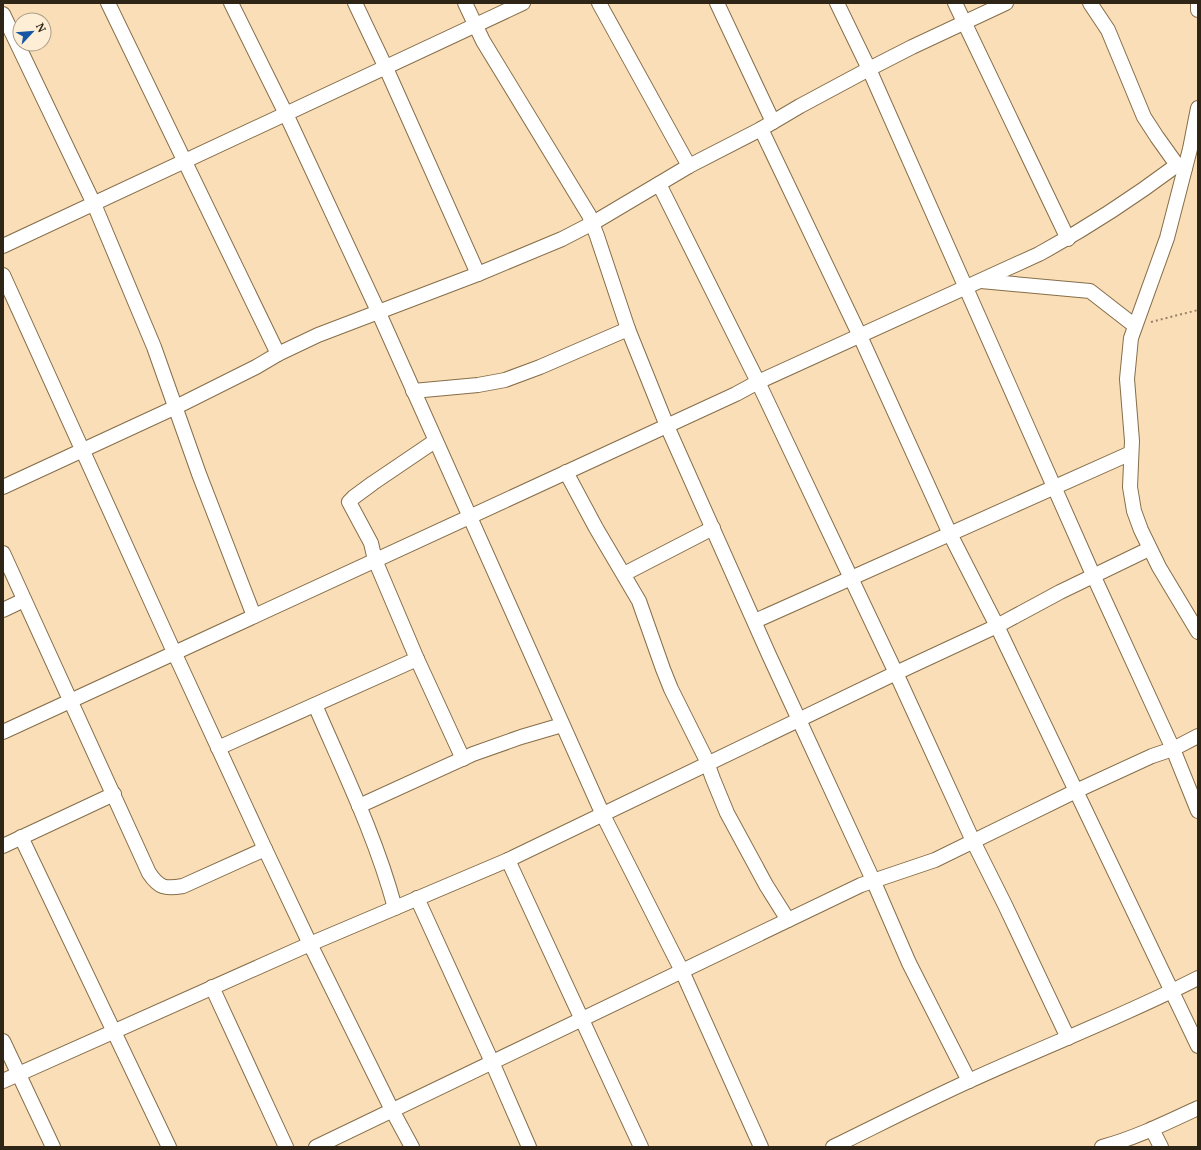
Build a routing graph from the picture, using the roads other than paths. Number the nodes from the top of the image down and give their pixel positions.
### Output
1 (108, 3) edge
2 (231, 3) edge
3 (355, 3) edge
4 (465, 3) edge
5 (523, 3) edge
6 (599, 3) edge
7 (717, 3) edge
8 (837, 3) edge
9 (955, 3) edge
10 (1006, 3) edge
11 (1090, 3) edge
12 (1198, 3) edge
13 (1198, 10) edge
14 (3, 14) edge
15 (965, 23) junction
16 (475, 26) junction
17 (386, 68) junction
18 (869, 69) junction
19 (1198, 108) edge
20 (286, 114) junction
21 (774, 122) junction
22 (761, 129) junction
23 (185, 162) junction
24 (689, 166) junction
25 (1181, 167) junction
26 (659, 184) junction
27 (94, 204) junction
28 (593, 223) junction
29 (1068, 239) junction
30 (3, 246) edge
31 (478, 274) junction
32 (3, 275) edge
33 (981, 281) junction
34 (966, 288) junction
35 (378, 312) junction
36 (1135, 326) junction
37 (628, 329) junction
38 (860, 336) junction
39 (278, 354) junction
40 (758, 382) junction
41 (413, 391) junction
42 (176, 407) junction
43 (667, 426) junction
44 (435, 441) junction
45 (82, 450) junction
46 (1131, 453) junction
47 (566, 472) junction
48 (3, 487) edge
49 (1055, 487) junction
50 (470, 517) junction
51 (713, 528) junction
52 (950, 534) junction
53 (1149, 549) junction
54 (3, 553) edge
55 (374, 560) junction
56 (624, 574) junction
57 (1094, 577) junction
58 (850, 578) junction
59 (24, 600) junction
60 (3, 610) edge
61 (254, 616) junction
62 (755, 622) junction
63 (997, 626) junction
64 (1198, 632) edge
65 (174, 652) junction
66 (418, 659) junction
67 (896, 673) junction
68 (71, 701) junction
69 (315, 705) junction
70 (799, 720) junction
71 (562, 725) junction
72 (3, 732) edge
73 (1198, 736) edge
74 (218, 748) junction
75 (1173, 749) junction
76 (463, 759) junction
77 (709, 764) junction
78 (1076, 790) junction
79 (114, 794) junction
80 (359, 806) junction
81 (1198, 811) edge
82 (603, 815) junction
83 (21, 837) junction
84 (973, 841) junction
85 (3, 846) edge
86 (265, 849) junction
87 (508, 860) junction
88 (873, 880) junction
89 (417, 898) junction
90 (395, 908) junction
91 (788, 920) junction
92 (310, 944) junction
93 (682, 971) junction
94 (1198, 978) edge
95 (212, 987) junction
96 (1172, 991) junction
97 (582, 1019) junction
98 (114, 1032) junction
99 (1068, 1038) junction
100 (3, 1041) edge
101 (1198, 1046) edge
102 (492, 1062) junction
103 (18, 1074) junction
104 (970, 1081) junction
105 (3, 1082) edge
106 (1198, 1108) edge
107 (392, 1110) junction
108 (1152, 1129) junction
109 (53, 1147) edge
110 (169, 1147) edge
111 (286, 1147) edge
112 (316, 1147) edge
113 (412, 1147) edge
114 (529, 1147) edge
115 (641, 1147) edge
116 (761, 1147) edge
117 (833, 1147) edge
118 (1102, 1147) edge
119 (1162, 1147) edge

1 - 23 street
2 - 20 street
3 - 17 street
4 - 16 street
5 - 16 street
6 - 24 street
7 - 21 street
8 - 18 street
9 - 15 street
10 - 15 street
11 - 25 street
12 - 13 street
14 - 27 street
15 - 18 street
15 - 29 street
16 - 17 street
16 - 28 street
17 - 20 street
17 - 31 street
18 - 21 street
18 - 34 street
19 - 25 street
20 - 23 street
20 - 35 street
21 - 22 street
22 - 24 street
22 - 38 street
23 - 27 street
23 - 39 street
24 - 26 street
25 - 29 street
25 - 36 street
26 - 28 street
26 - 40 street
27 - 30 street
27 - 42 street
28 - 31 street
28 - 37 street
29 - 33 street
31 - 35 street
32 - 45 street
33 - 34 street
33 - 36 street
34 - 38 street
34 - 49 street
35 - 39 street
35 - 41 street
36 - 46 street
37 - 41 street
37 - 43 street
38 - 40 street
38 - 52 street
39 - 42 street
40 - 43 street
40 - 58 street
41 - 44 street
42 - 45 street
42 - 61 street
43 - 47 street
43 - 51 street
44 - 50 street
44 - 55 street
45 - 48 street
45 - 65 street
46 - 49 street
46 - 53 street
47 - 50 street
47 - 56 street
49 - 52 street
49 - 57 street
50 - 55 street
50 - 71 street
51 - 56 street
51 - 62 street
52 - 58 street
52 - 63 street
53 - 57 street
53 - 64 street
54 - 59 street
55 - 61 street
55 - 66 street
56 - 77 street
57 - 63 street
57 - 75 street
58 - 62 street
58 - 67 street
59 - 60 street
59 - 68 street
61 - 65 street
62 - 70 street
63 - 67 street
63 - 78 street
65 - 68 street
65 - 74 street
66 - 69 street
66 - 76 street
67 - 70 street
67 - 84 street
68 - 72 street
68 - 79 street
69 - 74 street
69 - 80 street
70 - 77 street
70 - 88 street
71 - 76 street
71 - 82 street
73 - 75 street
74 - 86 street
75 - 78 street
75 - 81 street
76 - 80 street
77 - 82 street
77 - 91 street
78 - 84 street
78 - 96 street
79 - 83 street
79 - 86 street
80 - 90 street
82 - 87 street
82 - 93 street
83 - 85 street
83 - 98 street
84 - 88 street
84 - 99 street
86 - 92 street
87 - 89 street
87 - 97 street
88 - 91 street
88 - 104 street
89 - 90 street
89 - 102 street
90 - 92 street
91 - 93 street
92 - 95 street
92 - 107 street
93 - 97 street
93 - 116 street
94 - 96 street
95 - 98 street
95 - 111 street
96 - 99 street
96 - 101 street
97 - 102 street
97 - 115 street
98 - 103 street
98 - 110 street
99 - 104 street
100 - 103 street
102 - 107 street
102 - 114 street
103 - 105 street
103 - 109 street
104 - 117 street
106 - 108 street
107 - 112 street
107 - 113 street
108 - 118 street
108 - 119 street

